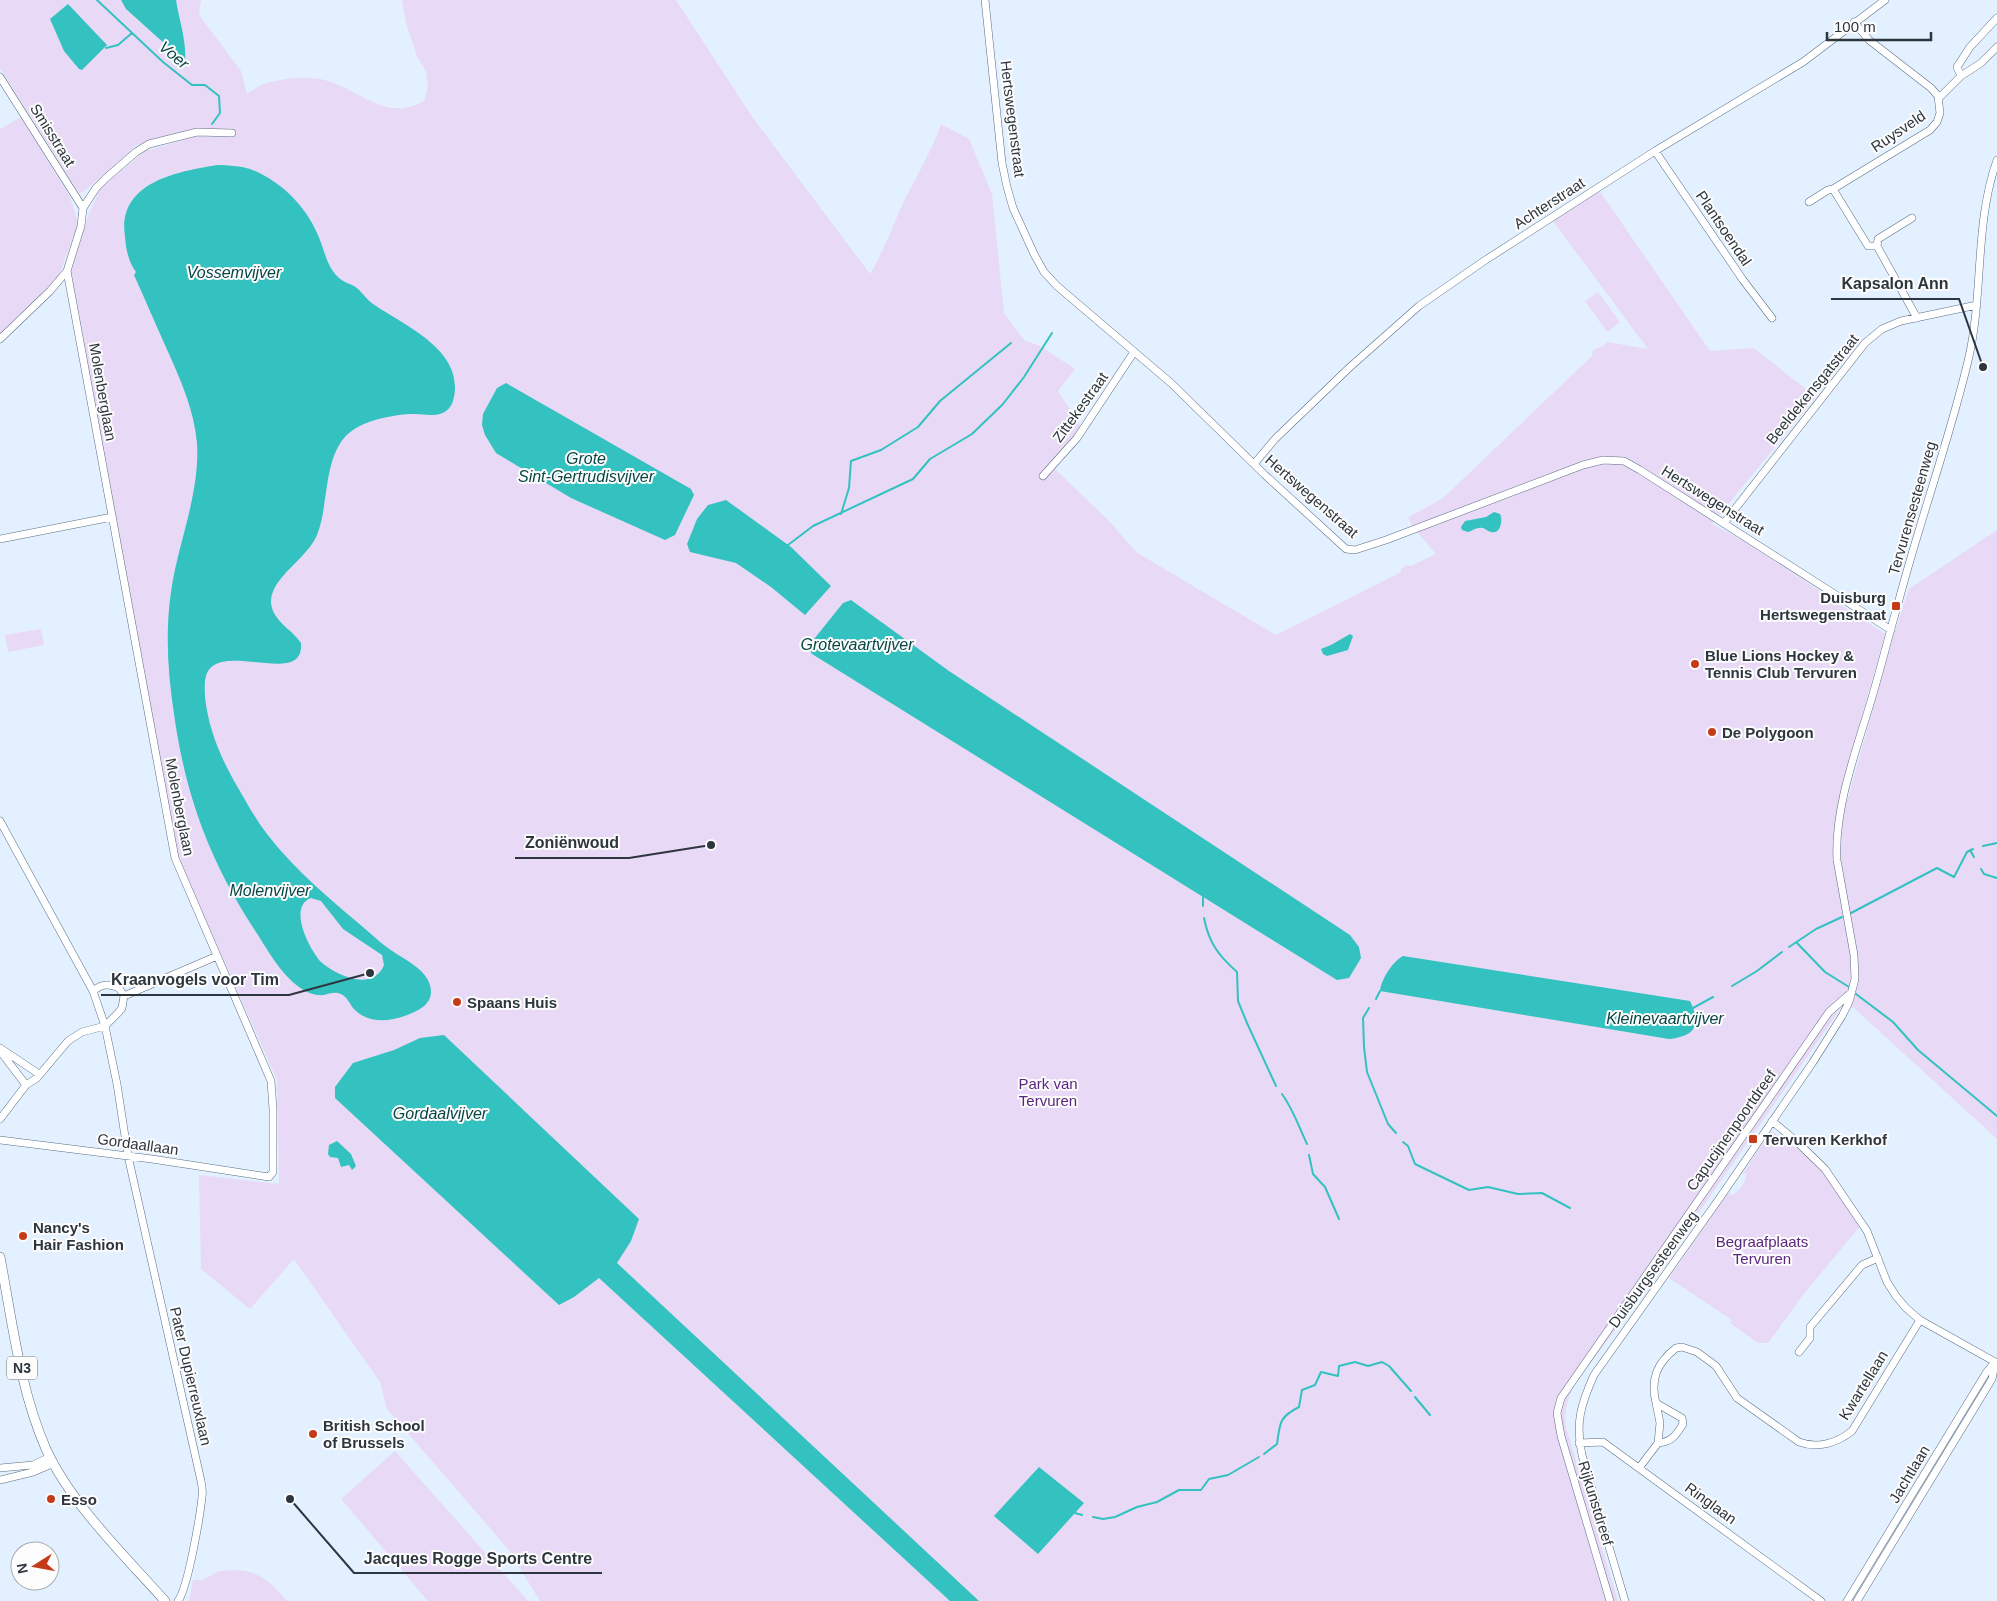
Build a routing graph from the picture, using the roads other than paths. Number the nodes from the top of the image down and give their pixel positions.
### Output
1 (985, 0) edge
2 (1884, 0) edge
3 (1997, 18) edge
4 (1854, 22) junction
5 (1997, 47) edge
6 (1961, 76) junction
7 (0, 77) edge
8 (1939, 98) junction
9 (232, 133) dead end
10 (1655, 152) junction
11 (1997, 160) edge
12 (1833, 189) junction
13 (1809, 202) dead end
14 (82, 208) junction
15 (1912, 218) dead end
16 (1877, 246) junction
17 (67, 271) junction
18 (1977, 305) junction
19 (1772, 318) dead end
20 (1917, 318) junction
21 (0, 340) edge
22 (1134, 352) junction
23 (1254, 464) junction
24 (1043, 476) dead end
25 (112, 517) junction
26 (1724, 522) junction
27 (0, 539) edge
28 (1891, 630) junction
29 (0, 821) edge
30 (217, 956) junction
31 (1855, 979) joint
32 (93, 991) junction
33 (1852, 992) junction
34 (124, 996) junction
35 (105, 1026) junction
36 (0, 1049) edge
37 (39, 1074) junction
38 (26, 1085) junction
39 (0, 1118) edge
40 (1772, 1121) junction
41 (0, 1140) edge
42 (128, 1156) junction
43 (272, 1176) joint
44 (0, 1257) edge
45 (1878, 1258) junction
46 (1920, 1320) junction
47 (1800, 1352) dead end
48 (1996, 1361) edge
49 (1656, 1403) junction
50 (1557, 1413) joint
51 (1579, 1443) junction
52 (1658, 1443) junction
53 (52, 1460) junction
54 (0, 1468) edge
55 (1639, 1468) junction
56 (0, 1480) edge
57 (165, 1601) edge
58 (178, 1601) edge
59 (1610, 1601) edge
60 (1625, 1601) edge
61 (1822, 1601) edge
62 (1847, 1601) edge
63 (1857, 1601) edge

1 - 22 street, Hertswegenstraat
2 - 4 street, Achterstraat
3 - 6 street
4 - 8 street, Ruysveld
4 - 10 street, Achterstraat
5 - 6 street
6 - 8 street
7 - 14 street, Smisstraat
8 - 12 street, Ruysveld
9 - 14 street
10 - 19 street, Plantsoendal
10 - 23 street, Achterstraat
11 - 18 street, Tervurensesteenweg
12 - 13 street, Ruysveld
12 - 16 street
14 - 17 street
15 - 16 street
16 - 20 street
17 - 21 street
17 - 25 street, Molenberglaan
18 - 20 street, Beeldekensgatstraat
18 - 28 street, Tervurensesteenweg
20 - 26 street, Beeldekensgatstraat
22 - 23 street, Hertswegenstraat
22 - 24 street, Zittekestraat
23 - 26 street, Hertswegenstraat
25 - 27 street
25 - 30 street, Molenberglaan
26 - 28 street, Hertswegenstraat
28 - 31 street, Tervurensesteenweg
29 - 32 street, Pater Dupierreuxlaan
30 - 34 street
30 - 43 street, Molenberglaan
31 - 33 street, Duisburgsesteenweg
32 - 34 street
32 - 35 street, Pater Dupierreuxlaan
33 - 40 street, Duisburgsesteenweg
33 - 50 street, Capucijnenpoortdreef
34 - 35 street
35 - 37 street
35 - 42 street, Pater Dupierreuxlaan
36 - 37 street
36 - 38 street
37 - 38 street
38 - 39 street
40 - 45 street
40 - 51 street, Duisburgsesteenweg
41 - 42 street, Gordaallaan
42 - 43 street, Gordaallaan
42 - 58 street, Pater Dupierreuxlaan
44 - 53 main road, N3
45 - 46 street
45 - 47 street
46 - 48 street
46 - 49 street, Kwartellaan
48 - 62 street, Jachtlaan
48 - 63 street, Jachtlaan
49 - 52 street, Kwartellaan
49 - 52 street
50 - 59 street, Rijkunstdreef
51 - 55 street, Ringlaan
51 - 60 street, Duisburgsesteenweg
52 - 55 street
53 - 54 street
53 - 56 street
53 - 57 main road, N3
55 - 61 street, Ringlaan

